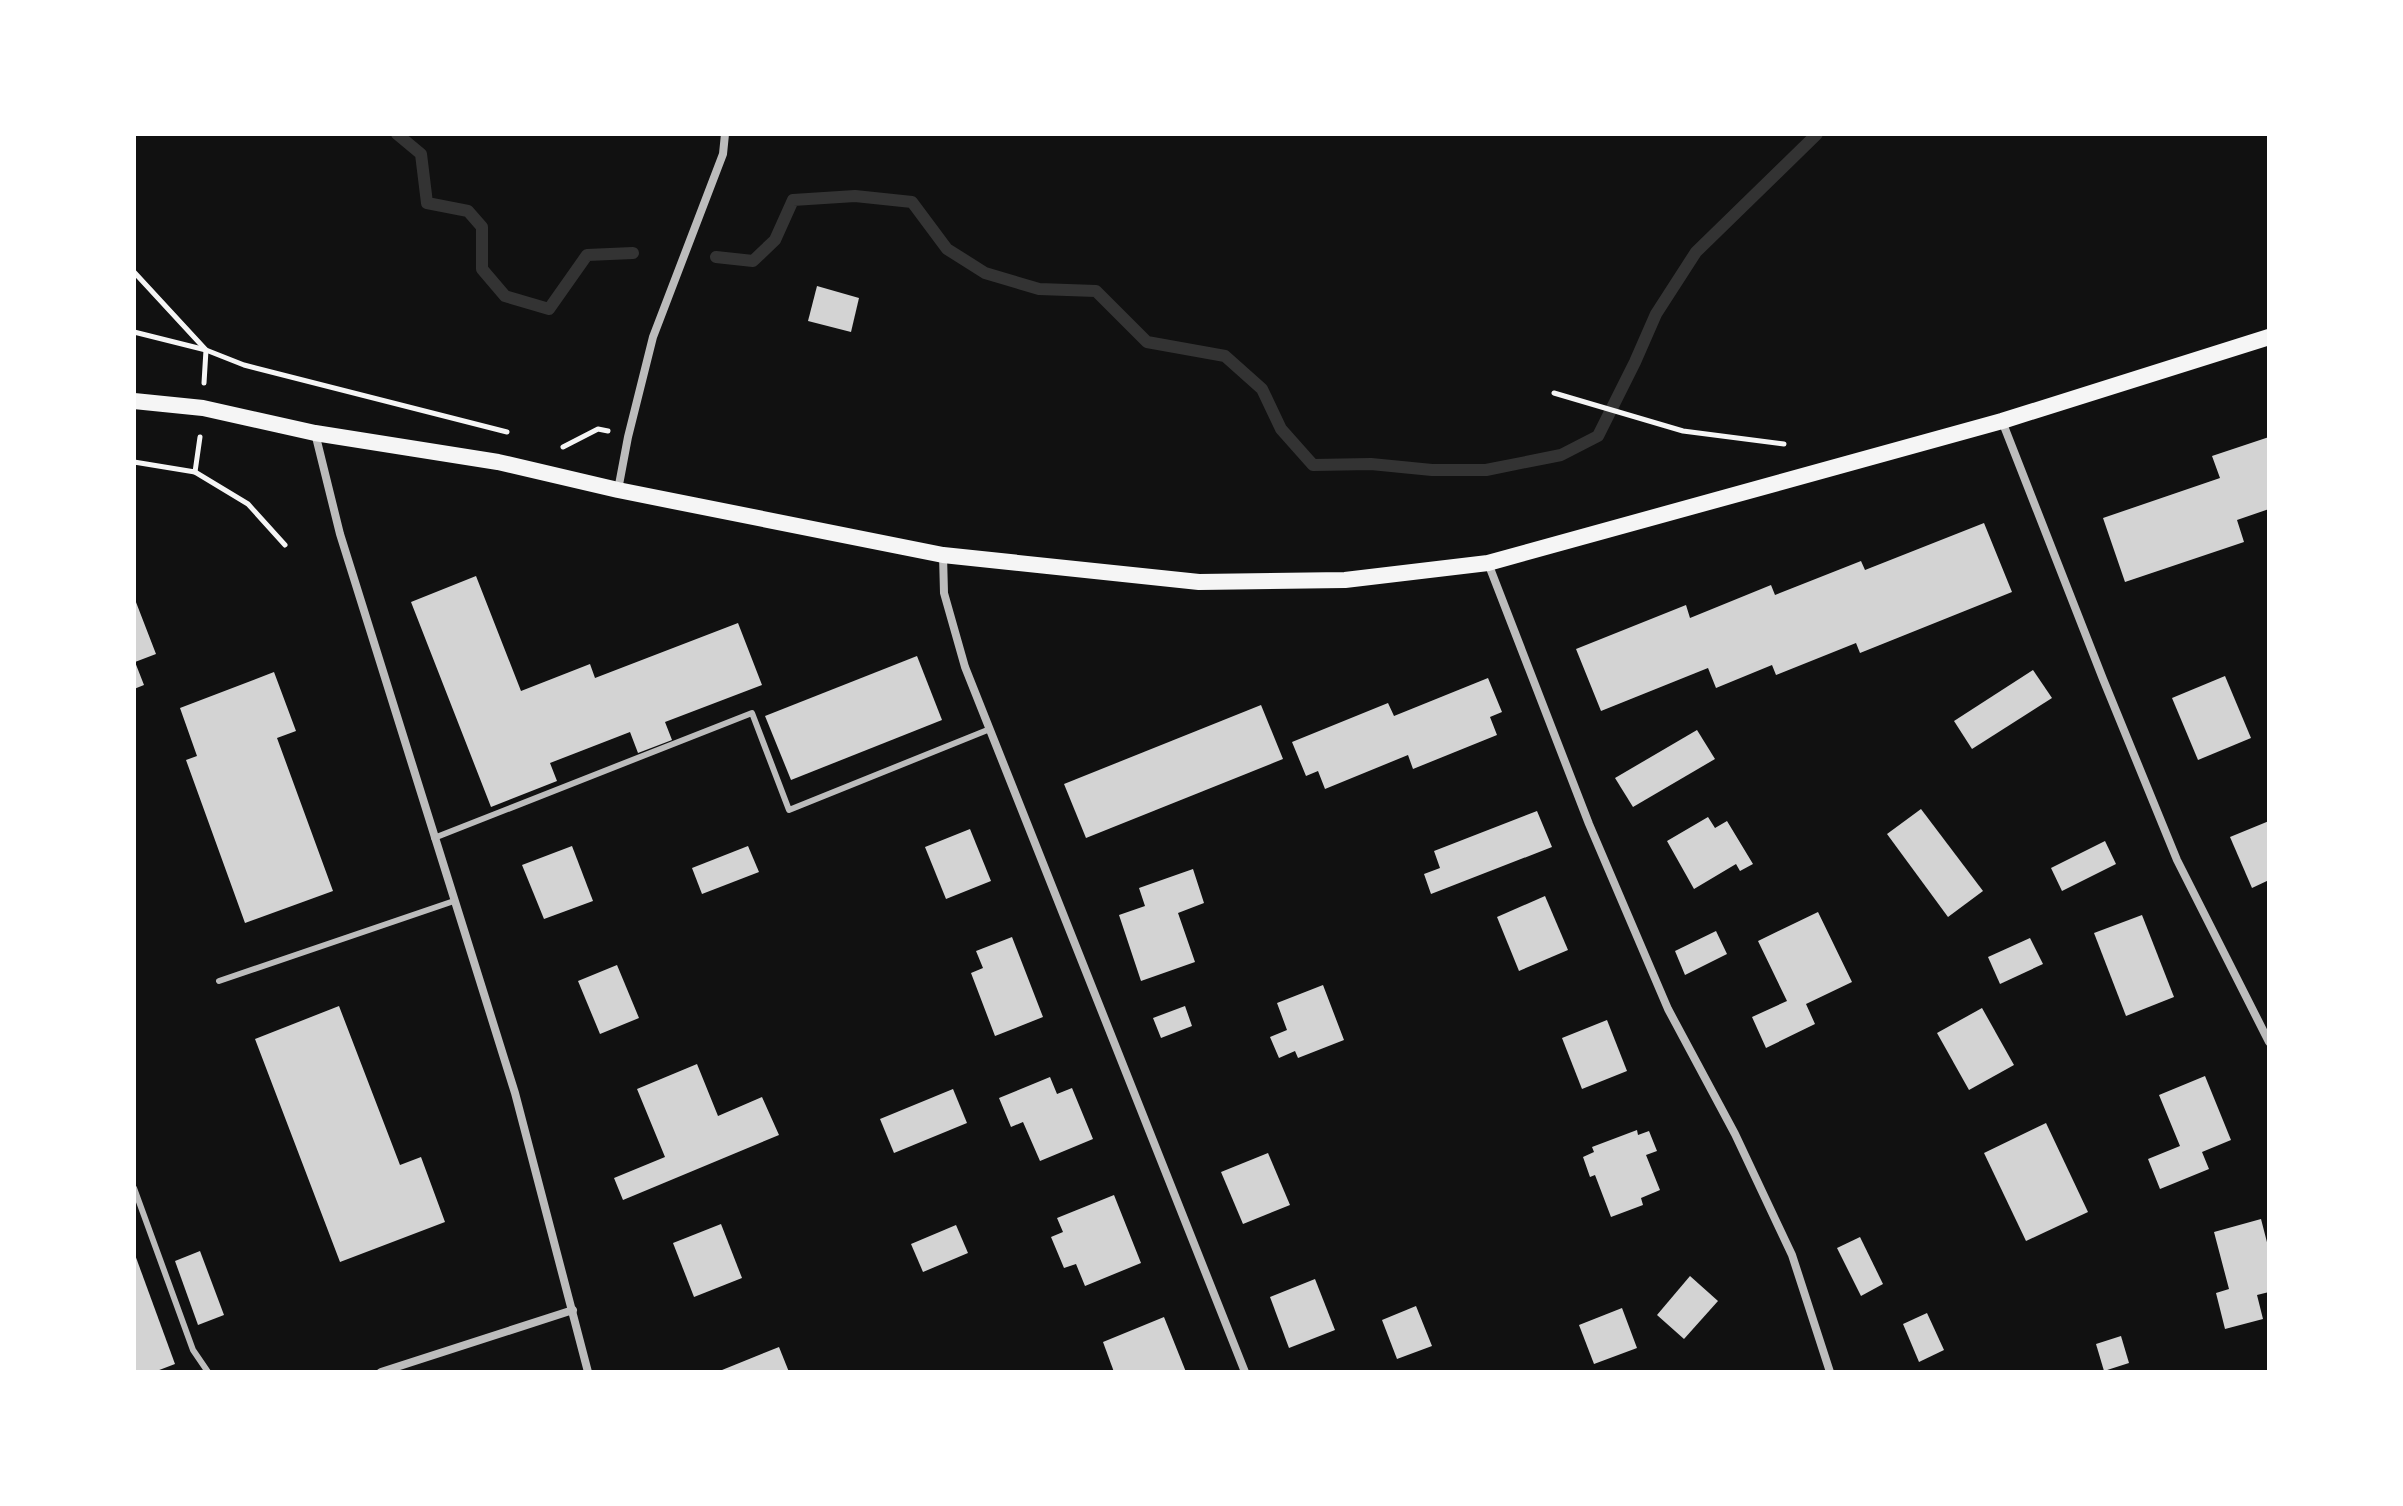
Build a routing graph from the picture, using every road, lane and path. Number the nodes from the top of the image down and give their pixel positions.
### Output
1 (725, 134) edge
2 (134, 272) edge
3 (134, 332) edge
4 (2269, 337) edge
5 (206, 350) junction
6 (1554, 393) dead end
7 (134, 401) edge
8 (2002, 421) junction
9 (315, 433) junction
10 (521, 435) dead end
11 (628, 437) junction
12 (550, 443) dead end
13 (1784, 444) dead end
14 (134, 462) edge
15 (618, 490) junction
16 (285, 545) dead end
17 (943, 555) junction
18 (1488, 563) junction
19 (990, 729) junction
20 (434, 838) junction
21 (454, 901) junction
22 (219, 981) dead end
23 (2269, 1042) edge
24 (134, 1188) edge
25 (573, 1310) junction
26 (208, 1372) edge
27 (381, 1372) edge
28 (588, 1372) edge
29 (1245, 1372) edge
30 (1830, 1372) edge

1 - 11 street
2 - 5 path
3 - 5 path
4 - 8 main road
5 - 10 path
6 - 13 path
7 - 9 main road
8 - 18 main road
8 - 23 street
9 - 15 main road
9 - 20 street
11 - 12 path
11 - 15 street
14 - 16 path
15 - 17 main road
17 - 18 main road
17 - 19 street
18 - 30 street
19 - 20 lane
19 - 29 street
20 - 21 street
21 - 22 lane
21 - 25 street
24 - 26 lane
25 - 27 street
25 - 28 street

